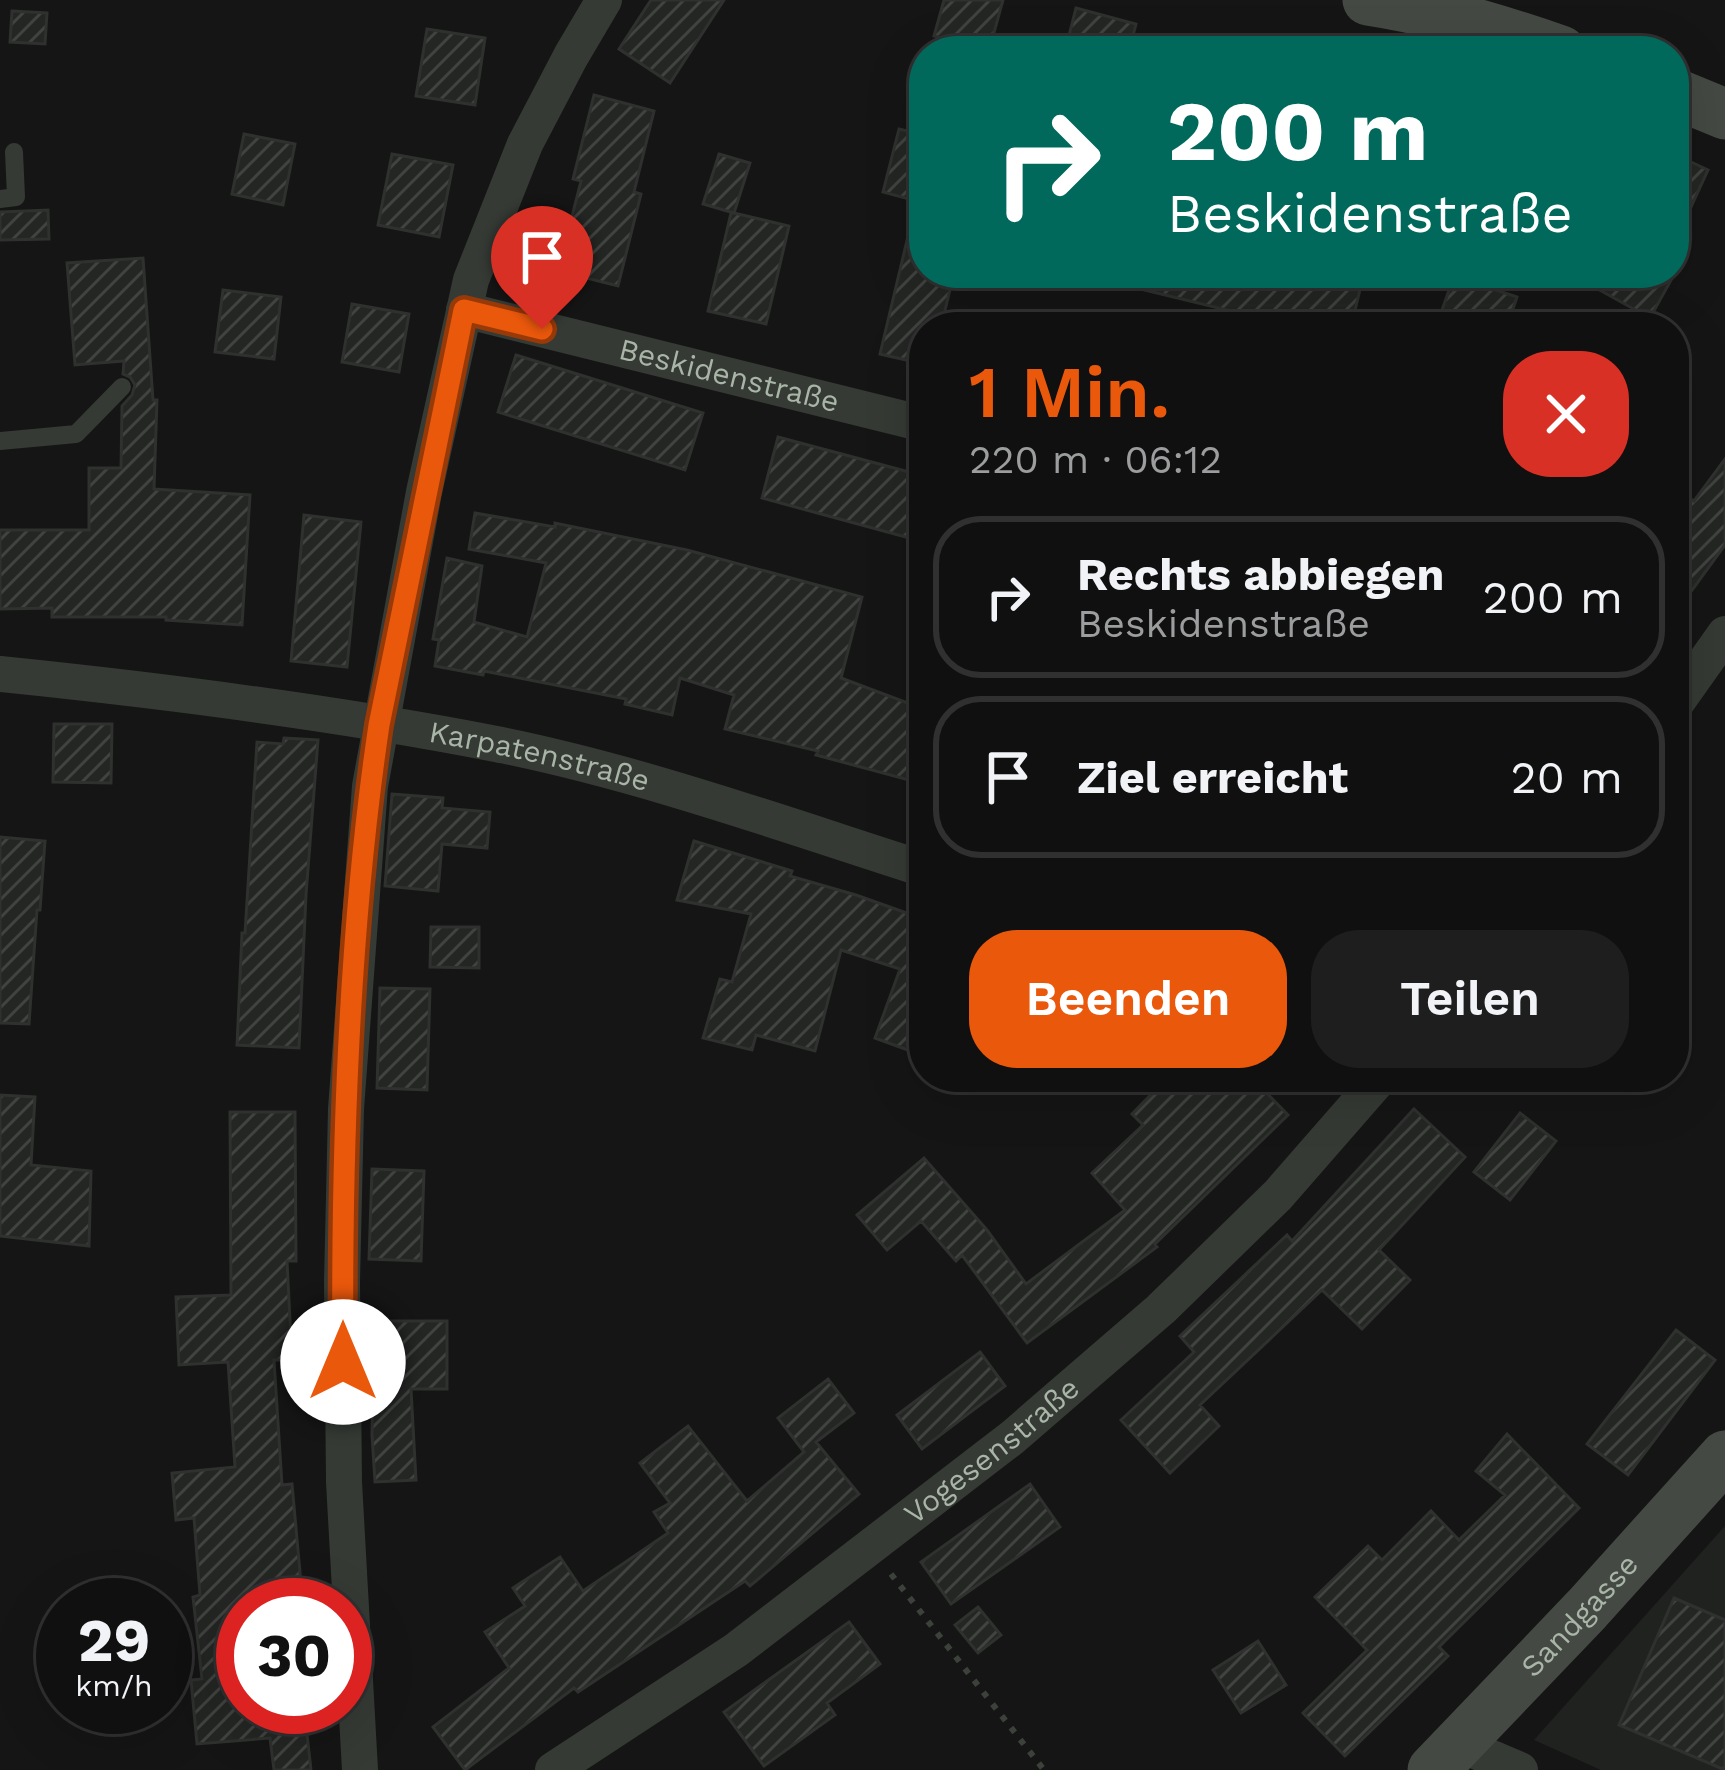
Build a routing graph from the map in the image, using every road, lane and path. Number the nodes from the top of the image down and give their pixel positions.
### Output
1 (604, 0) edge
2 (1368, 0) edge
3 (1517, 36) edge
4 (1689, 99) edge
5 (1725, 114) edge
6 (14, 152) dead end
7 (0, 200) edge
8 (464, 310) junction
9 (122, 387) dead end
10 (909, 420) edge
11 (0, 441) edge
12 (1725, 634) edge
13 (0, 674) edge
14 (1689, 685) edge
15 (379, 725) junction
16 (909, 864) edge
17 (1363, 1092) edge
18 (1725, 1456) edge
19 (870, 1547) junction
20 (1446, 1757) edge
21 (360, 1770) edge
22 (553, 1770) edge
23 (1044, 1770) edge
24 (1520, 1770) edge

1 - 8 street
2 - 3 street
4 - 5 street
6 - 7 lane
8 - 10 street, Beskidenstraße
8 - 15 street
9 - 11 lane
12 - 14 street
13 - 15 street, Karpatenstraße
15 - 16 street, Karpatenstraße
15 - 21 street
17 - 19 street, Vogesenstraße
18 - 20 street, Sandgasse
19 - 22 street, Vogesenstraße
19 - 23 path
20 - 24 street

